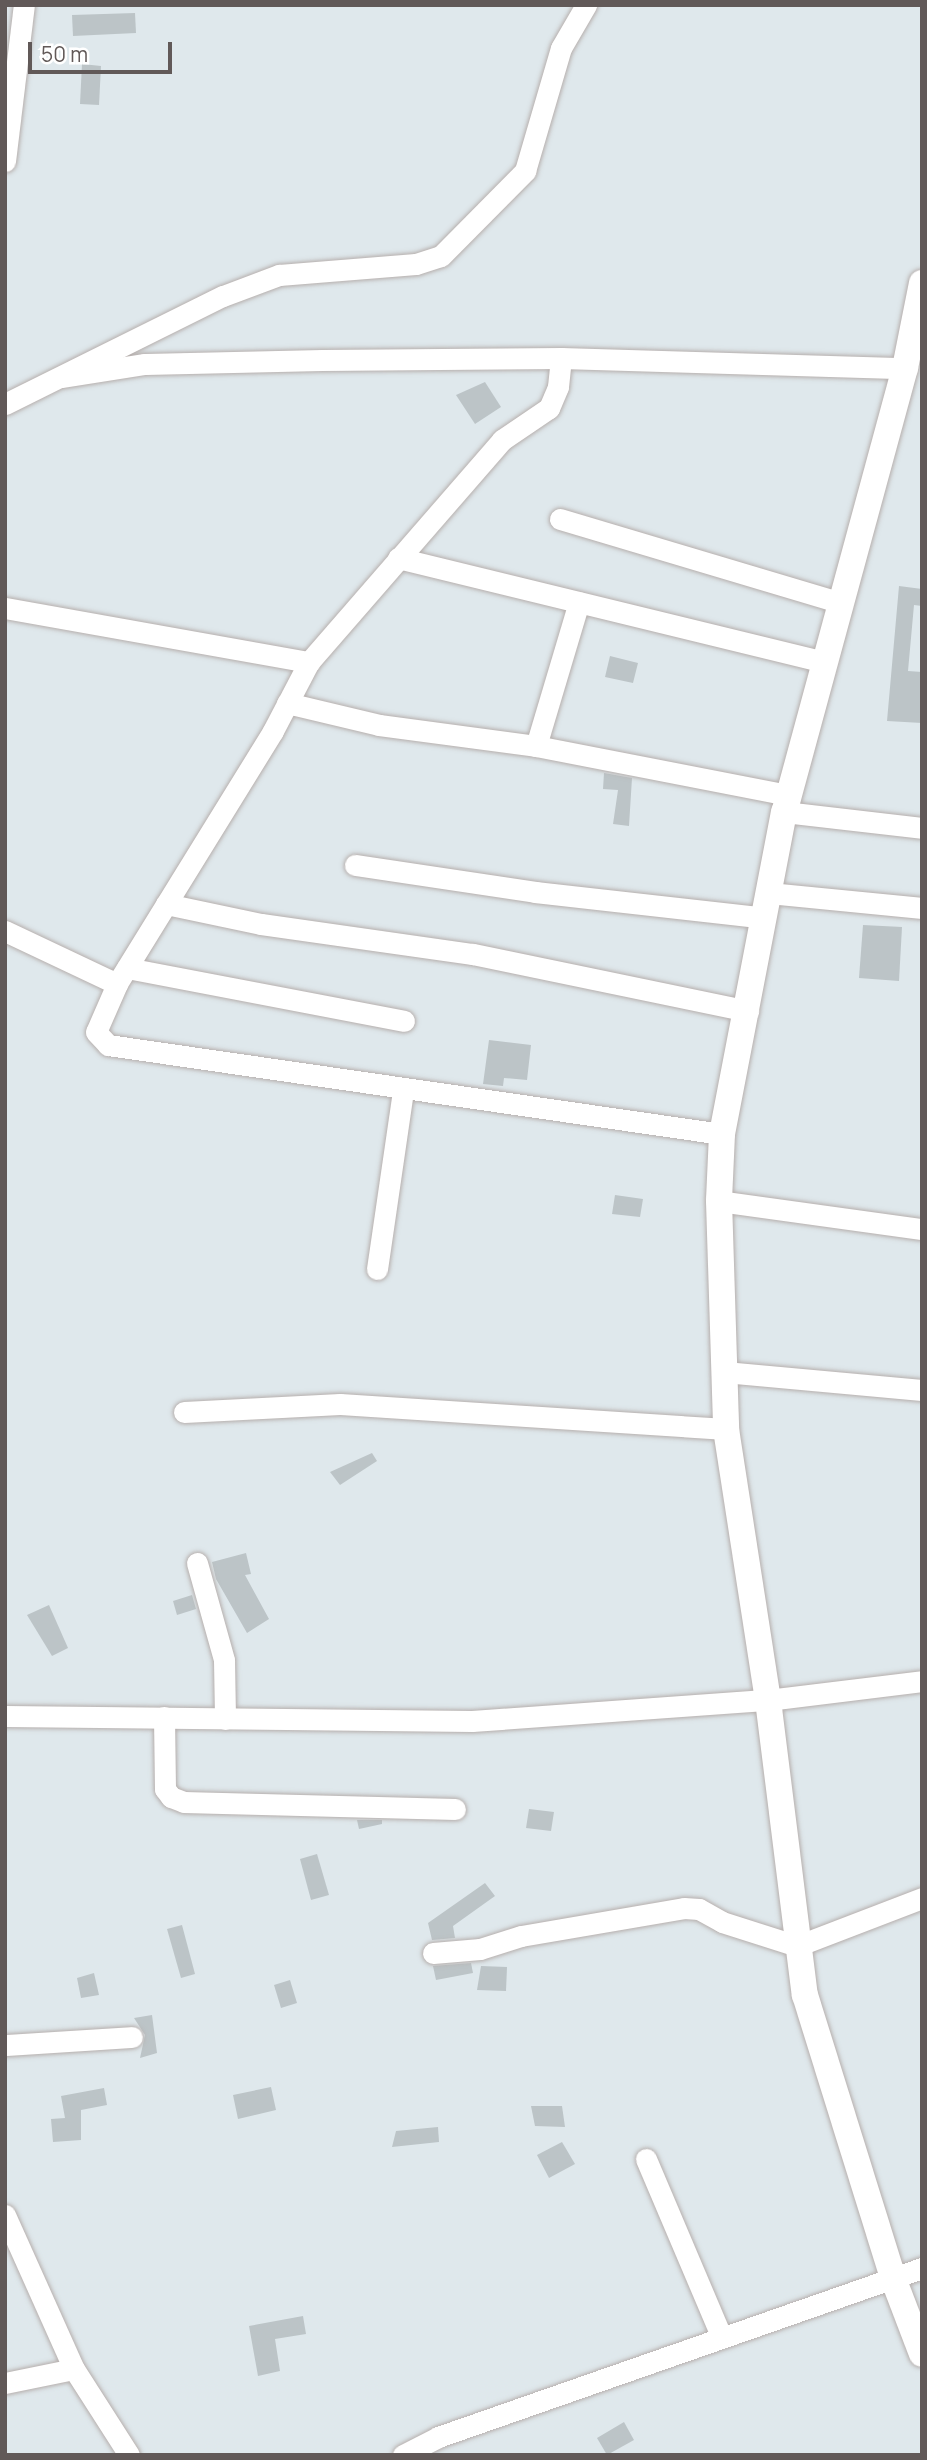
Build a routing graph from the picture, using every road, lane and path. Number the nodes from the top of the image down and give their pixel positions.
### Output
1 (24, 5) edge
2 (586, 5) edge
3 (5, 161) edge
4 (922, 282) edge
5 (561, 358) junction
6 (913, 369) edge
7 (61, 377) junction
8 (5, 404) edge
9 (560, 519) dead end
10 (398, 558) junction
11 (579, 602) junction
12 (841, 603) junction
13 (5, 608) edge
14 (309, 662) junction
15 (825, 662) junction
16 (287, 703) junction
17 (536, 746) junction
18 (786, 804) junction
19 (922, 828) edge
20 (355, 865) dead end
21 (166, 904) junction
22 (767, 905) junction
23 (922, 908) edge
24 (5, 931) edge
25 (122, 976) junction
26 (748, 1011) junction
27 (404, 1021) dead end
28 (403, 1091) junction
29 (722, 1134) junction
30 (719, 1200) junction
31 (922, 1228) edge
32 (377, 1269) dead end
33 (724, 1372) junction
34 (922, 1390) edge
35 (184, 1412) dead end
36 (726, 1429) junction
37 (197, 1563) dead end
38 (922, 1681) edge
39 (768, 1700) junction
40 (5, 1716) edge
41 (164, 1717) junction
42 (225, 1719) junction
43 (454, 1809) dead end
44 (922, 1898) edge
45 (797, 1945) junction
46 (433, 1953) dead end
47 (132, 2037) dead end
48 (5, 2045) edge
49 (646, 2159) dead end
50 (5, 2215) edge
51 (922, 2268) edge
52 (893, 2278) junction
53 (722, 2337) junction
54 (922, 2354) edge
55 (74, 2369) junction
56 (5, 2383) edge
57 (129, 2455) edge
58 (403, 2455) edge

1 - 3 street
2 - 7 street
4 - 6 street
5 - 6 street
5 - 7 street
5 - 10 street
6 - 12 street
7 - 8 street
9 - 12 street
10 - 11 street
10 - 14 street
11 - 15 street
11 - 17 street
12 - 15 street
13 - 14 street
14 - 16 street
15 - 18 street
16 - 17 street
16 - 21 street
17 - 18 street
18 - 19 street
18 - 22 street
20 - 22 street
21 - 25 street
21 - 26 street
22 - 23 street
22 - 26 street
24 - 25 street
25 - 27 street
25 - 28 street
26 - 29 street
28 - 29 street
28 - 32 street
29 - 30 street
30 - 31 street
30 - 33 street
33 - 34 street
33 - 36 street
35 - 36 street
36 - 39 street
37 - 42 street
38 - 39 street
39 - 42 street
39 - 45 street
40 - 41 street
41 - 42 street
41 - 43 street
44 - 45 street
45 - 46 street
45 - 52 street
47 - 48 street
49 - 53 street
50 - 55 street
51 - 52 street
52 - 53 street
52 - 54 street
53 - 58 street
55 - 56 street
55 - 57 street

